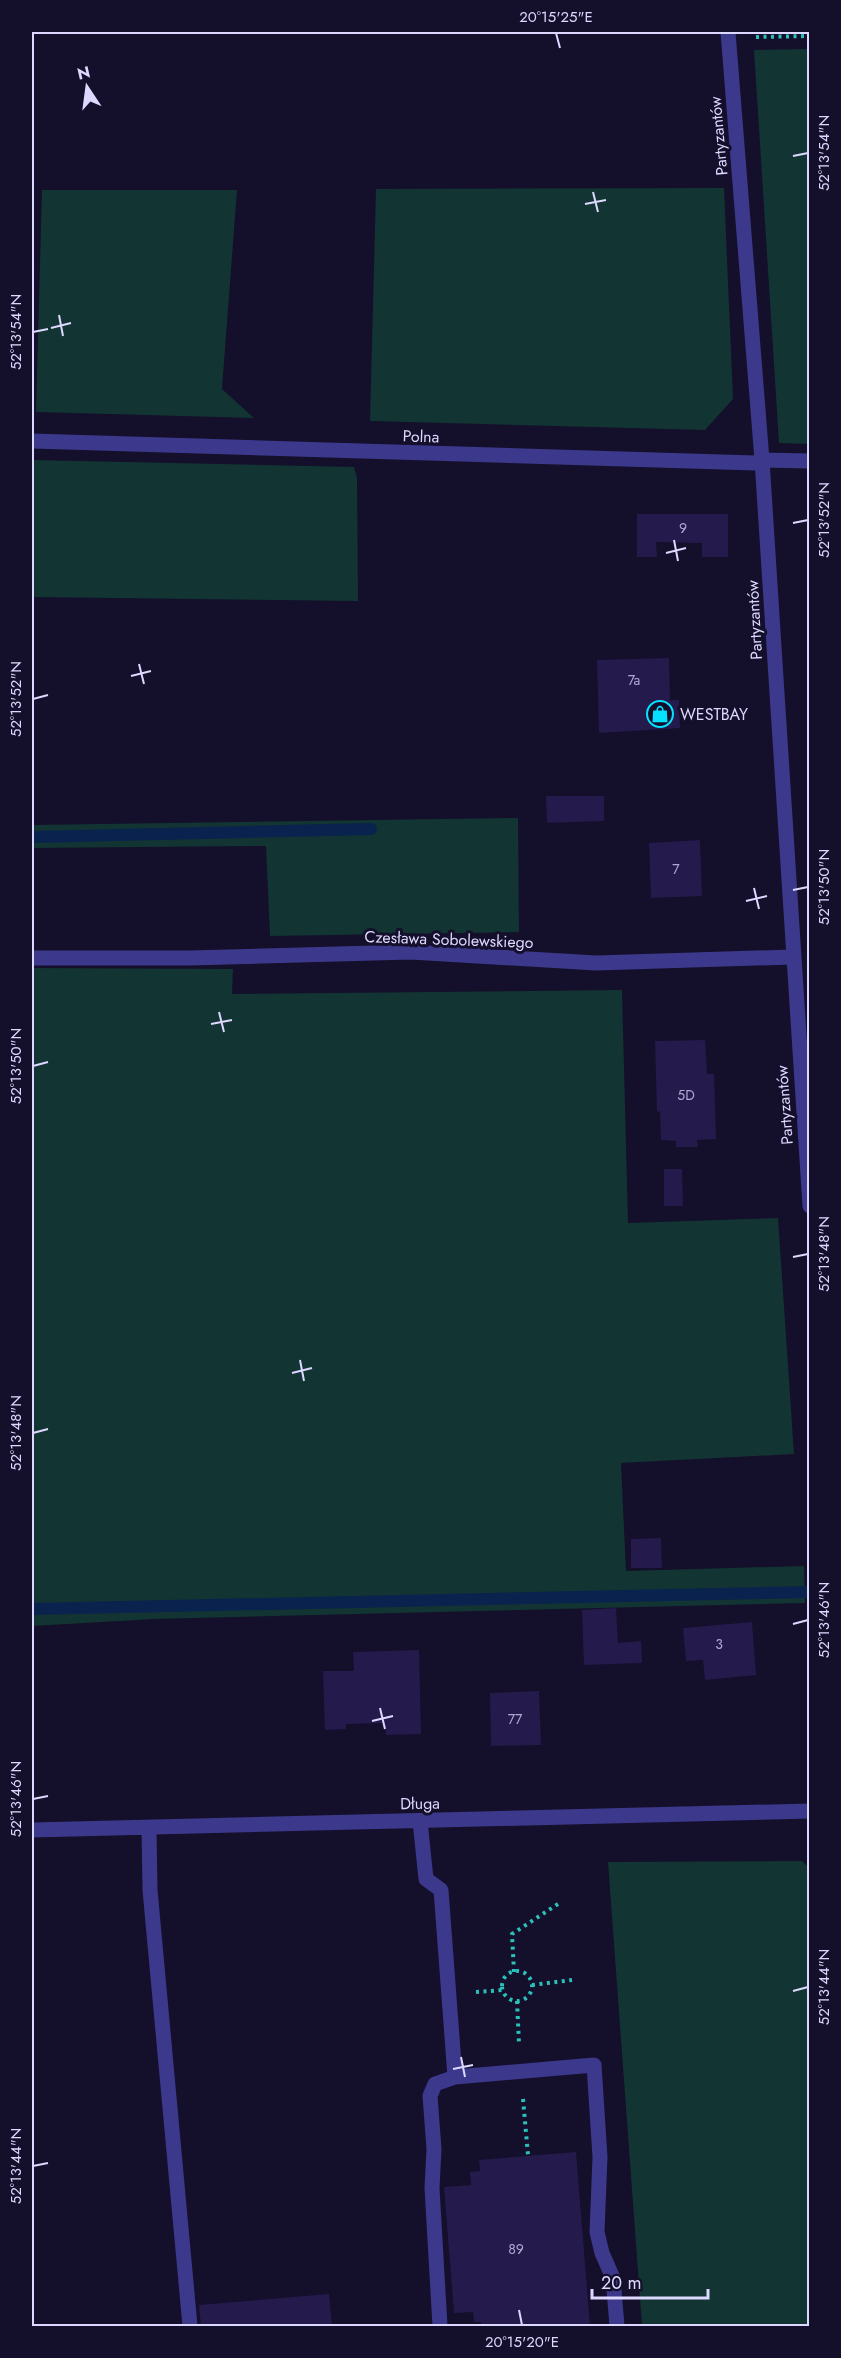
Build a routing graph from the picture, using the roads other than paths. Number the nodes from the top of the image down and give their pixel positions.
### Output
1 (728, 35) edge
2 (32, 441) edge
3 (762, 460) junction
4 (810, 461) edge
5 (792, 957) junction
6 (32, 958) edge
7 (810, 1206) edge
8 (810, 1811) edge
9 (420, 1821) junction
10 (149, 1828) junction
11 (32, 1830) edge
12 (455, 2077) junction
13 (190, 2326) edge
14 (440, 2326) edge
15 (617, 2326) edge

1 - 3 street, Partyzantów
2 - 3 street, Polna
3 - 4 street, Polna
3 - 5 street, Partyzantów
5 - 6 street, Czesława Sobolewskiego
5 - 7 street, Partyzantów
8 - 9 street, Długa
9 - 10 street, Długa
9 - 12 street
10 - 11 street, Długa
10 - 13 street
12 - 14 street
12 - 15 street

